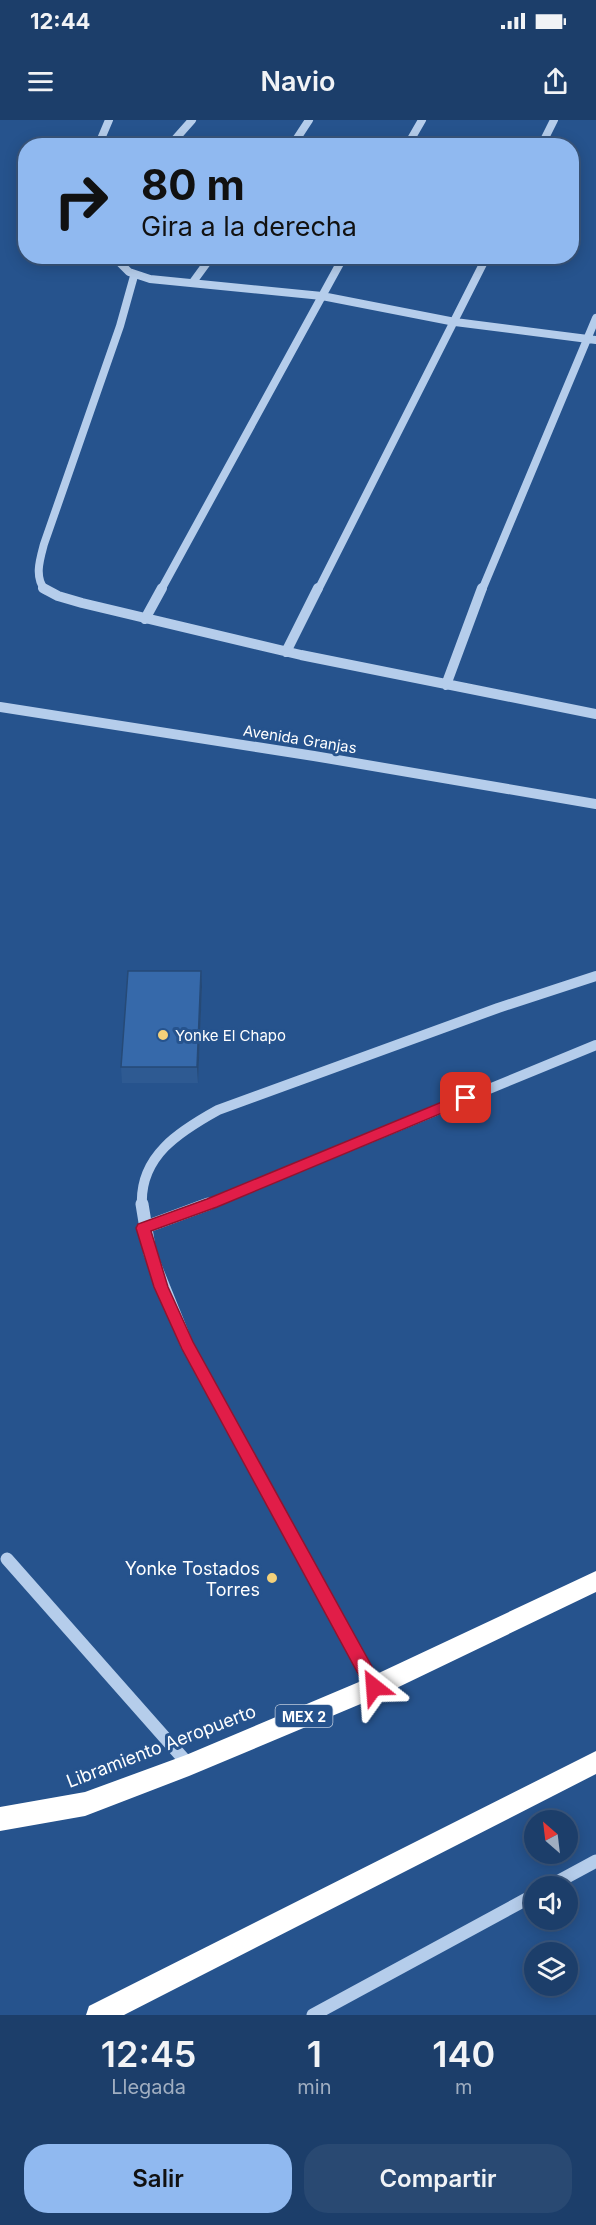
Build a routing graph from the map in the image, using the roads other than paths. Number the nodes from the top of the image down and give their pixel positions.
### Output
1 (109, 120) edge
2 (192, 120) edge
3 (309, 120) edge
4 (422, 120) edge
5 (554, 120) edge
6 (101, 138) edge
7 (176, 138) edge
8 (297, 138) edge
9 (412, 138) edge
10 (546, 138) edge
11 (118, 264) edge
12 (206, 264) edge
13 (340, 264) edge
14 (483, 264) edge
15 (134, 276) junction
16 (193, 282) junction
17 (322, 296) junction
18 (596, 318) edge
19 (455, 322) junction
20 (592, 340) edge
21 (145, 619) junction
22 (286, 652) junction
23 (447, 685) junction
24 (0, 707) edge
25 (595, 711) edge
26 (596, 804) edge
27 (596, 976) edge
28 (596, 1045) edge
29 (143, 1228) junction
30 (7, 1558) dead end
31 (596, 1581) edge
32 (374, 1687) junction
33 (596, 1762) edge
34 (189, 1765) junction
35 (0, 1819) edge
36 (596, 1861) edge
37 (568, 1876) edge
38 (524, 1900) edge
39 (98, 2015) edge
40 (313, 2015) edge

1 - 6 lane
2 - 7 lane
3 - 8 lane
4 - 9 lane
5 - 10 lane
11 - 15 lane
12 - 16 lane
13 - 17 lane
14 - 19 lane
15 - 16 lane
15 - 21 lane
16 - 17 lane
17 - 19 lane
17 - 21 lane
18 - 20 lane
19 - 20 lane
19 - 22 lane
20 - 23 lane
21 - 22 lane
22 - 23 lane
23 - 25 lane
24 - 26 lane, Avenida Granjas
27 - 29 lane
28 - 29 lane
29 - 32 lane
30 - 34 lane
31 - 32 highway, Libramiento Aeropuerto / MEX 2
32 - 34 highway, Libramiento Aeropuerto / MEX 2
33 - 39 highway
34 - 35 highway, Libramiento Aeropuerto / MEX 2
36 - 37 lane
38 - 40 lane

